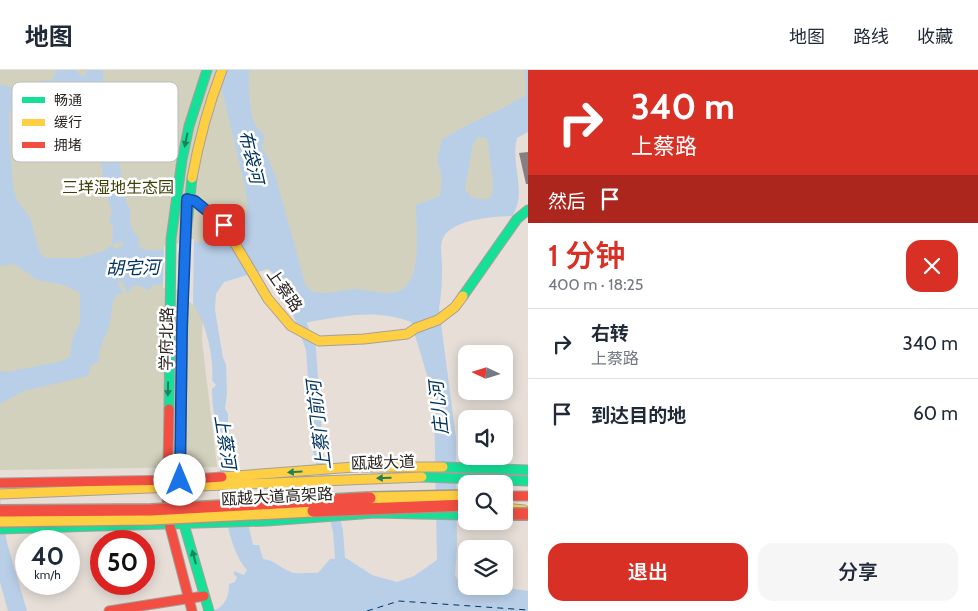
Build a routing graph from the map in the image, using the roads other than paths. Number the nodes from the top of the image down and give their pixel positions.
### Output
1 (207, 70) edge
2 (222, 70) edge
3 (187, 199) junction
4 (528, 210) edge
5 (528, 470) edge
6 (431, 472) junction
7 (455, 472) junction
8 (528, 481) edge
9 (166, 483) junction
10 (181, 483) junction
11 (2, 489) edge
12 (458, 496) edge
13 (513, 496) edge
14 (528, 496) edge
15 (431, 508) junction
16 (513, 508) edge
17 (458, 509) edge
18 (458, 510) edge
19 (527, 511) edge
20 (513, 514) edge
21 (184, 519) junction
22 (4, 520) edge
23 (168, 520) junction
24 (0, 529) edge
25 (207, 603) edge
26 (190, 606) edge
27 (109, 611) edge

1 -> 9 main road, 学府北路
2 - 3 main road, 学府北路
3 - 4 main road, 上蔡路
3 - 10 main road, 学府北路
5 - 7 main road
6 - 7 main road, 瓯越大道
6 -> 10 main road, 瓯越大道
6 -> 10 main road
7 - 8 main road, 瓯越大道
9 - 10 main road, 瓯越大道
9 - 11 main road
9 - 11 main road, 瓯越大道
9 - 23 main road, 学府北路
10 - 21 main road, 学府北路
12 - 22 main road, 瓯越大道高架路, bridge
13 - 14 main road
15 - 18 main road, bridge
15 - 21 main road
15 - 21 main road, bridge
16 - 19 main road
17 - 22 main road, 瓯越大道高架路, bridge
19 - 20 main road, bridge
21 - 23 main road
25 -> 21 main road, 学府北路
22 - 23 main road
22 - 24 main road
23 - 26 main road, 学府北路
25 - 26 main road
26 - 27 main road

